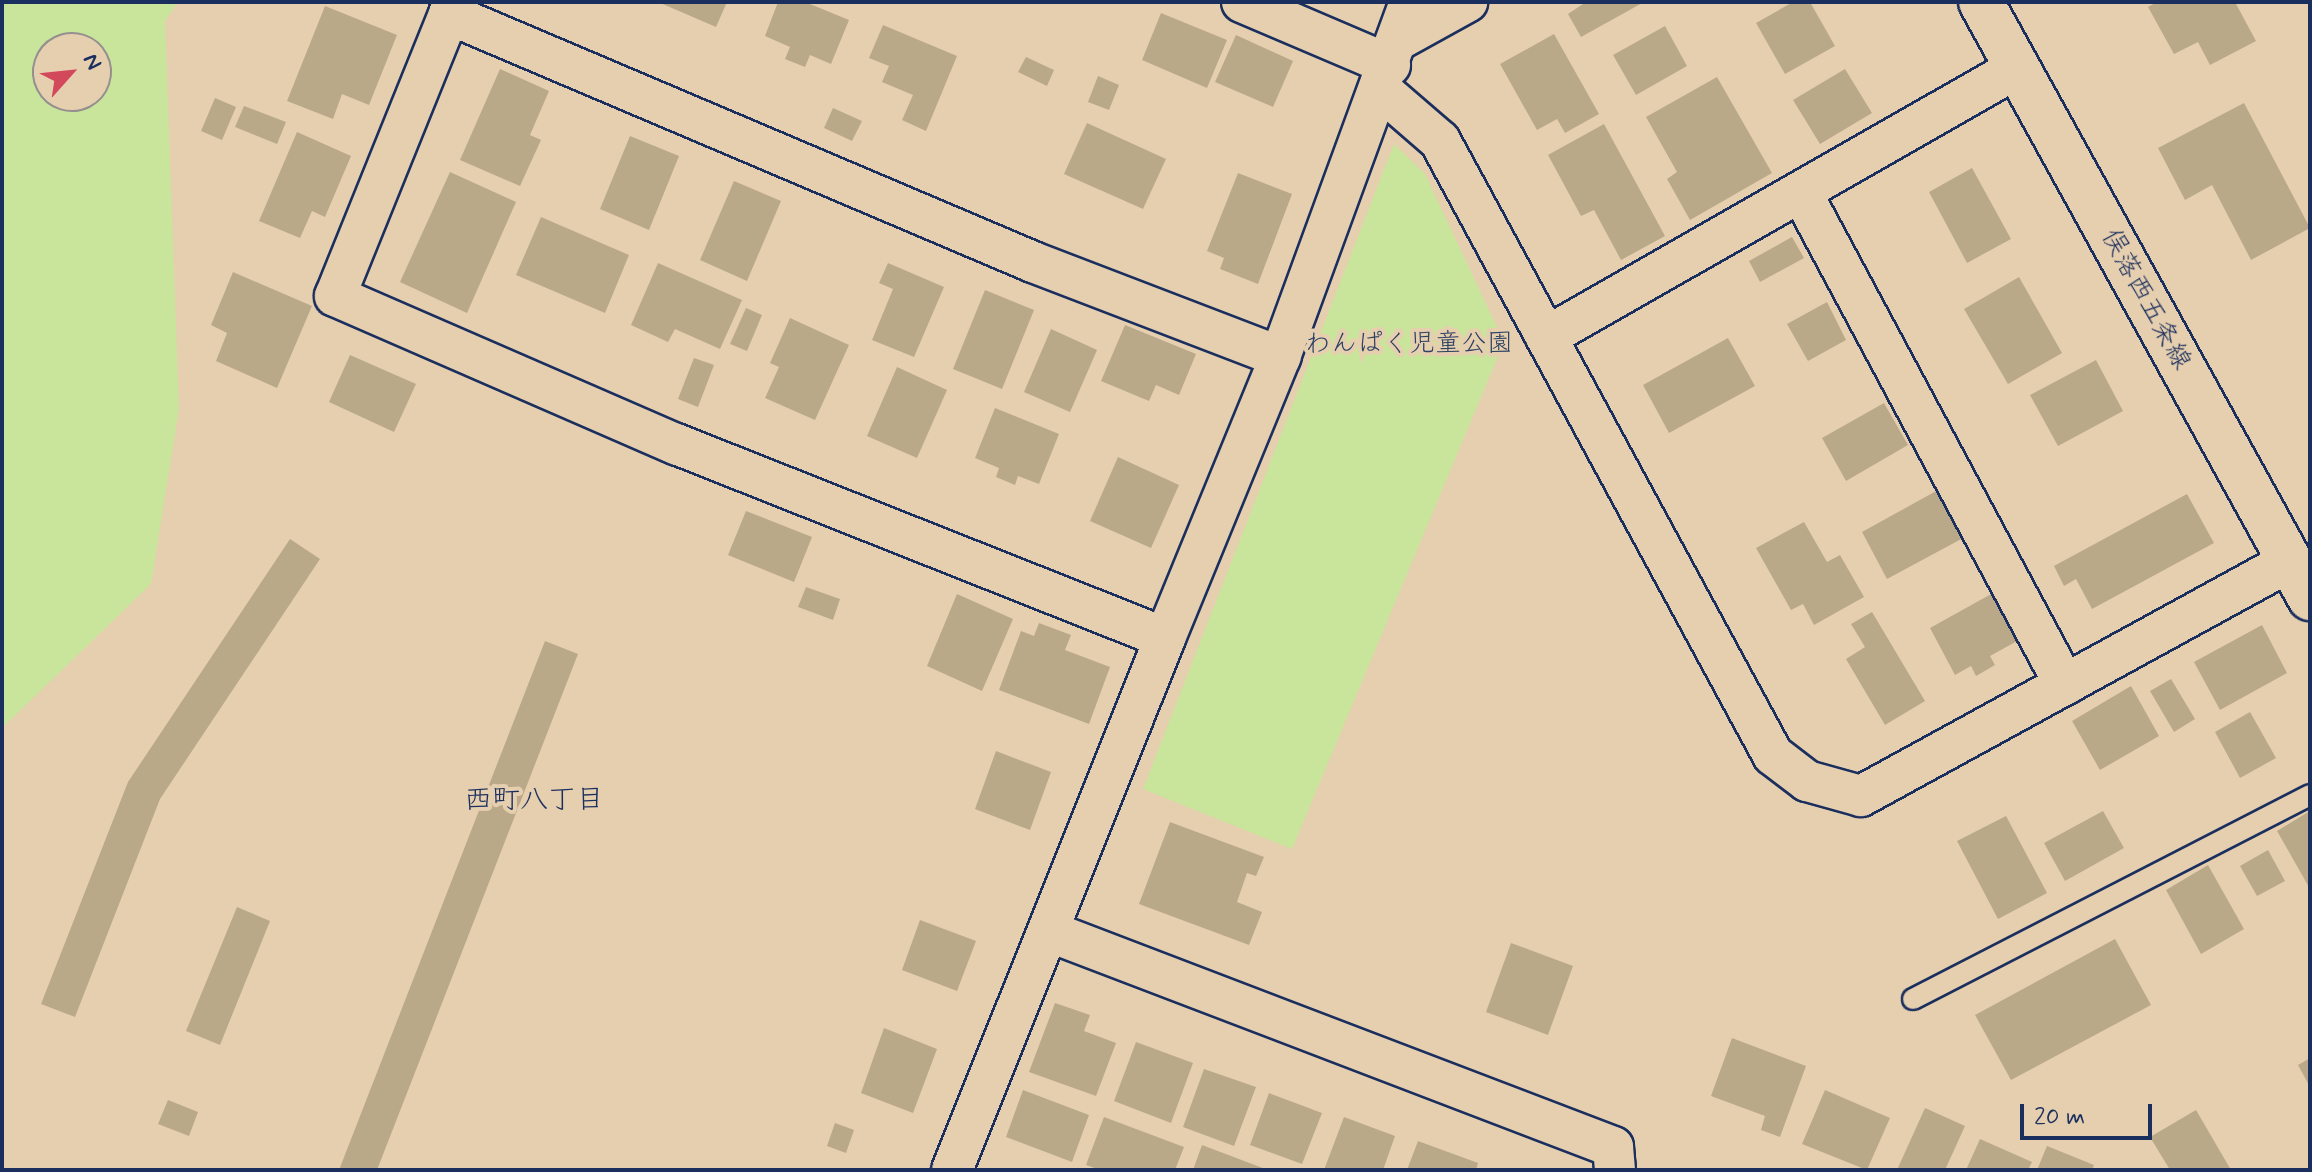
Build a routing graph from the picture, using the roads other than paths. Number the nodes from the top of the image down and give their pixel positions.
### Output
1 (1242, 2) edge
2 (1467, 2) edge
3 (1981, 2) edge
4 (452, 8) edge
5 (1395, 49) edge
6 (2017, 68) junction
7 (1801, 192) junction
8 (1546, 337) junction
9 (1280, 357) junction
10 (2300, 580) edge
11 (1165, 638) junction
12 (2065, 685) junction
13 (2310, 795) edge
14 (1048, 931) junction
15 (1913, 999) dead end
16 (952, 1170) edge
17 (1615, 1170) edge

1 - 5 street
2 - 5 street
3 - 6 main road, 俣落西五条線
4 - 9 street
4 - 11 street
5 - 8 street
5 - 9 street
6 - 7 street
6 - 10 main road, 俣落西五条線
7 - 8 street
7 - 12 street
8 - 12 street
9 - 11 street
10 - 12 street
11 - 14 street
13 - 15 lane
14 - 16 street
14 - 17 street

